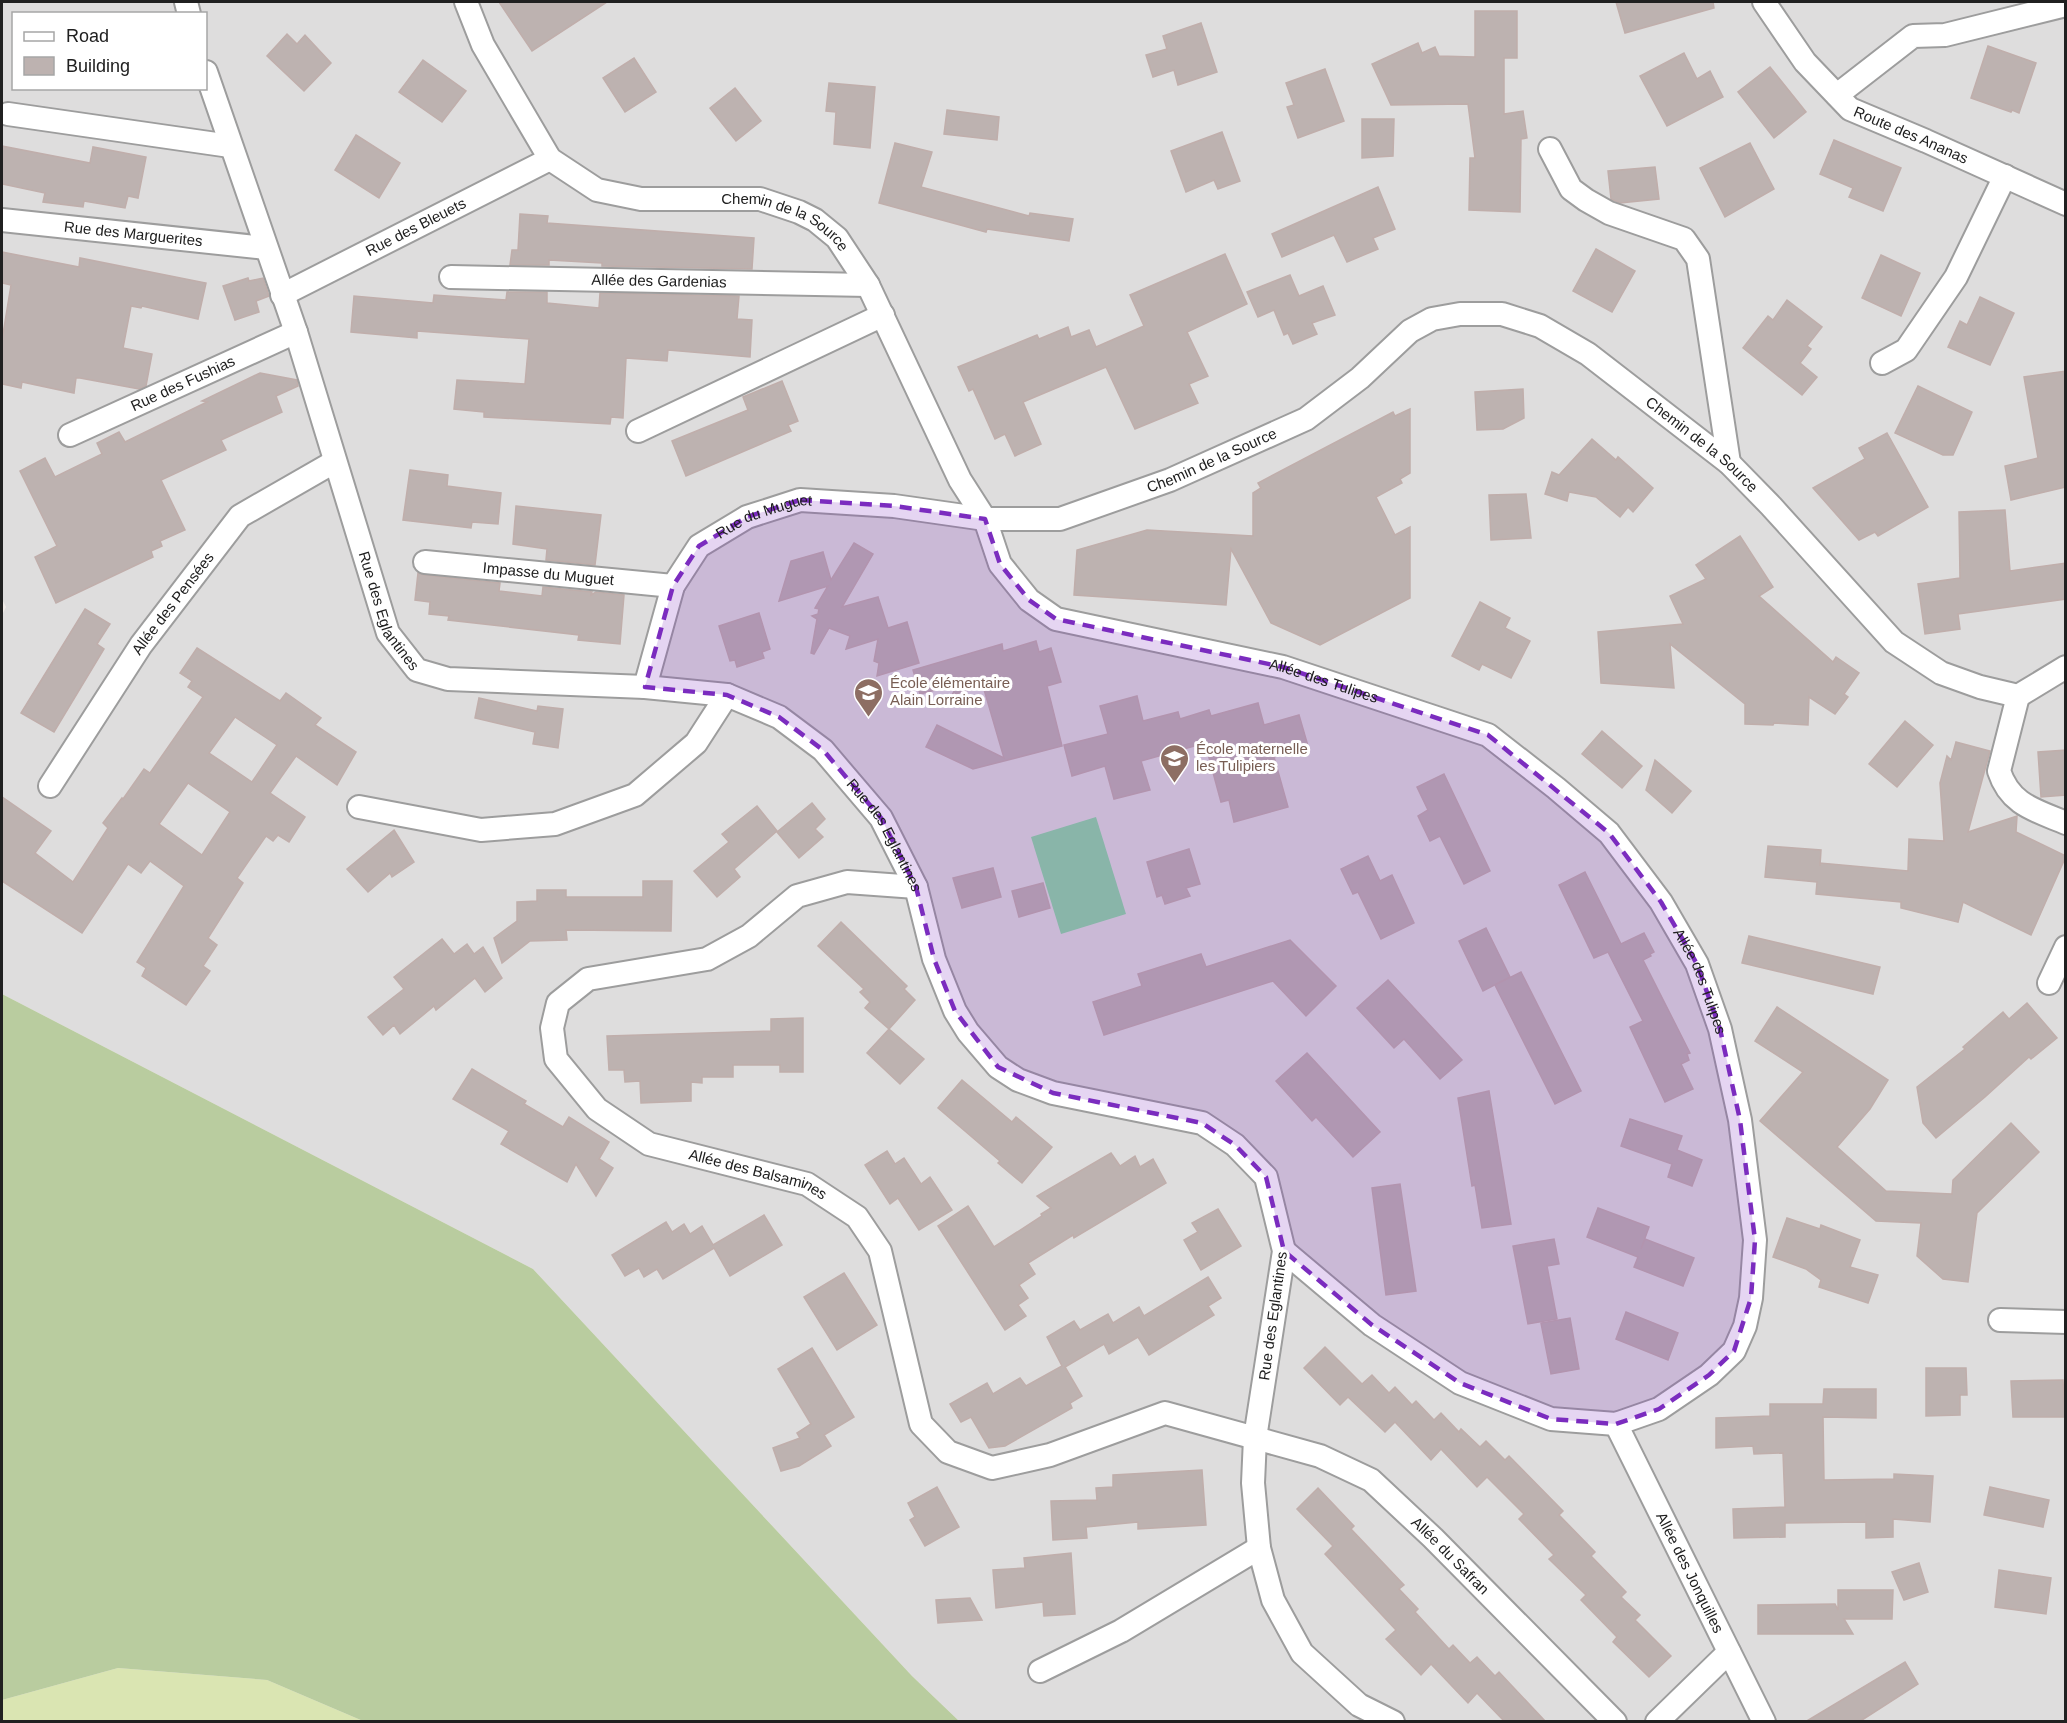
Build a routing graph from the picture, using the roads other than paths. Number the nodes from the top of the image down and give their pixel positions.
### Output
1 (466, 2) edge
2 (1764, 2) edge
3 (2066, 5) edge
4 (207, 75) edge
5 (1837, 95) junction
6 (8, 114) dead end
7 (230, 146) junction
8 (1550, 149) dead end
9 (550, 159) junction
10 (2005, 176) junction
11 (2066, 204) edge
12 (2, 220) edge
13 (266, 248) junction
14 (451, 277) dead end
15 (868, 285) junction
16 (282, 295) junction
17 (882, 315) junction
18 (296, 332) junction
19 (1882, 363) dead end
20 (638, 431) dead end
21 (70, 435) dead end
22 (334, 462) junction
23 (1728, 463) junction
24 (985, 519) junction
25 (425, 562) dead end
26 (673, 586) junction
27 (2066, 667) edge
28 (645, 687) junction
29 (727, 695) junction
30 (2018, 696) junction
31 (50, 786) dead end
32 (359, 807) dead end
33 (2066, 823) edge
34 (916, 886) junction
35 (2066, 947) edge
36 (2049, 983) dead end
37 (1284, 1251) junction
38 (2000, 1320) dead end
39 (2065, 1322) edge
40 (1616, 1424) junction
41 (1255, 1438) junction
42 (1259, 1548) junction
43 (1729, 1652) junction
44 (1040, 1671) dead end
45 (1393, 1722) edge
46 (1615, 1722) edge
47 (1657, 1722) edge
48 (1764, 1722) edge

1 - 9 street, Chemin de la Source
2 - 5 street, Route des Ananas
3 - 5 street
4 - 7 street, Rue des Eglantines
5 - 10 street, Route des Ananas
6 - 7 street
7 - 13 street, Rue des Eglantines
8 - 23 street
9 - 15 street, Chemin de la Source
9 - 16 street, Rue des Bleuets
10 - 11 street, Route des Ananas
10 - 19 street
12 - 13 street, Rue des Marguerites
13 - 16 street, Rue des Eglantines
14 - 15 street, Allée des Gardenias
15 - 17 street, Chemin de la Source
16 - 18 street, Rue des Eglantines
17 - 20 street
17 - 24 street, Chemin de la Source
18 - 21 street, Rue des Fushias
18 - 22 street, Rue des Eglantines
22 - 28 street, Rue des Eglantines
22 - 31 street, Allée des Pensées
23 - 24 street, Chemin de la Source
23 - 30 street, Chemin de la Source
24 - 26 street, Rue du Muguet
24 - 40 street, Allée des Tulipes
25 - 26 street, Impasse du Muguet
26 - 28 street, Rue du Muguet
27 - 30 street
28 - 29 street, Rue des Eglantines
29 - 32 street
29 - 34 street, Rue des Eglantines
30 - 33 street
34 - 37 street, Rue des Eglantines
34 - 41 street, Allée des Balsamines
35 - 36 street
37 - 40 street, Allée des Tulipes
37 - 41 street, Rue des Eglantines
38 - 39 street
40 - 43 street, Allée des Jonquilles
41 - 42 street, Rue des Eglantines
41 - 46 street, Allée du Safran
42 - 44 street
42 - 45 street, Rue des Eglantines
43 - 47 street
43 - 48 street, Allée des Jonquilles

